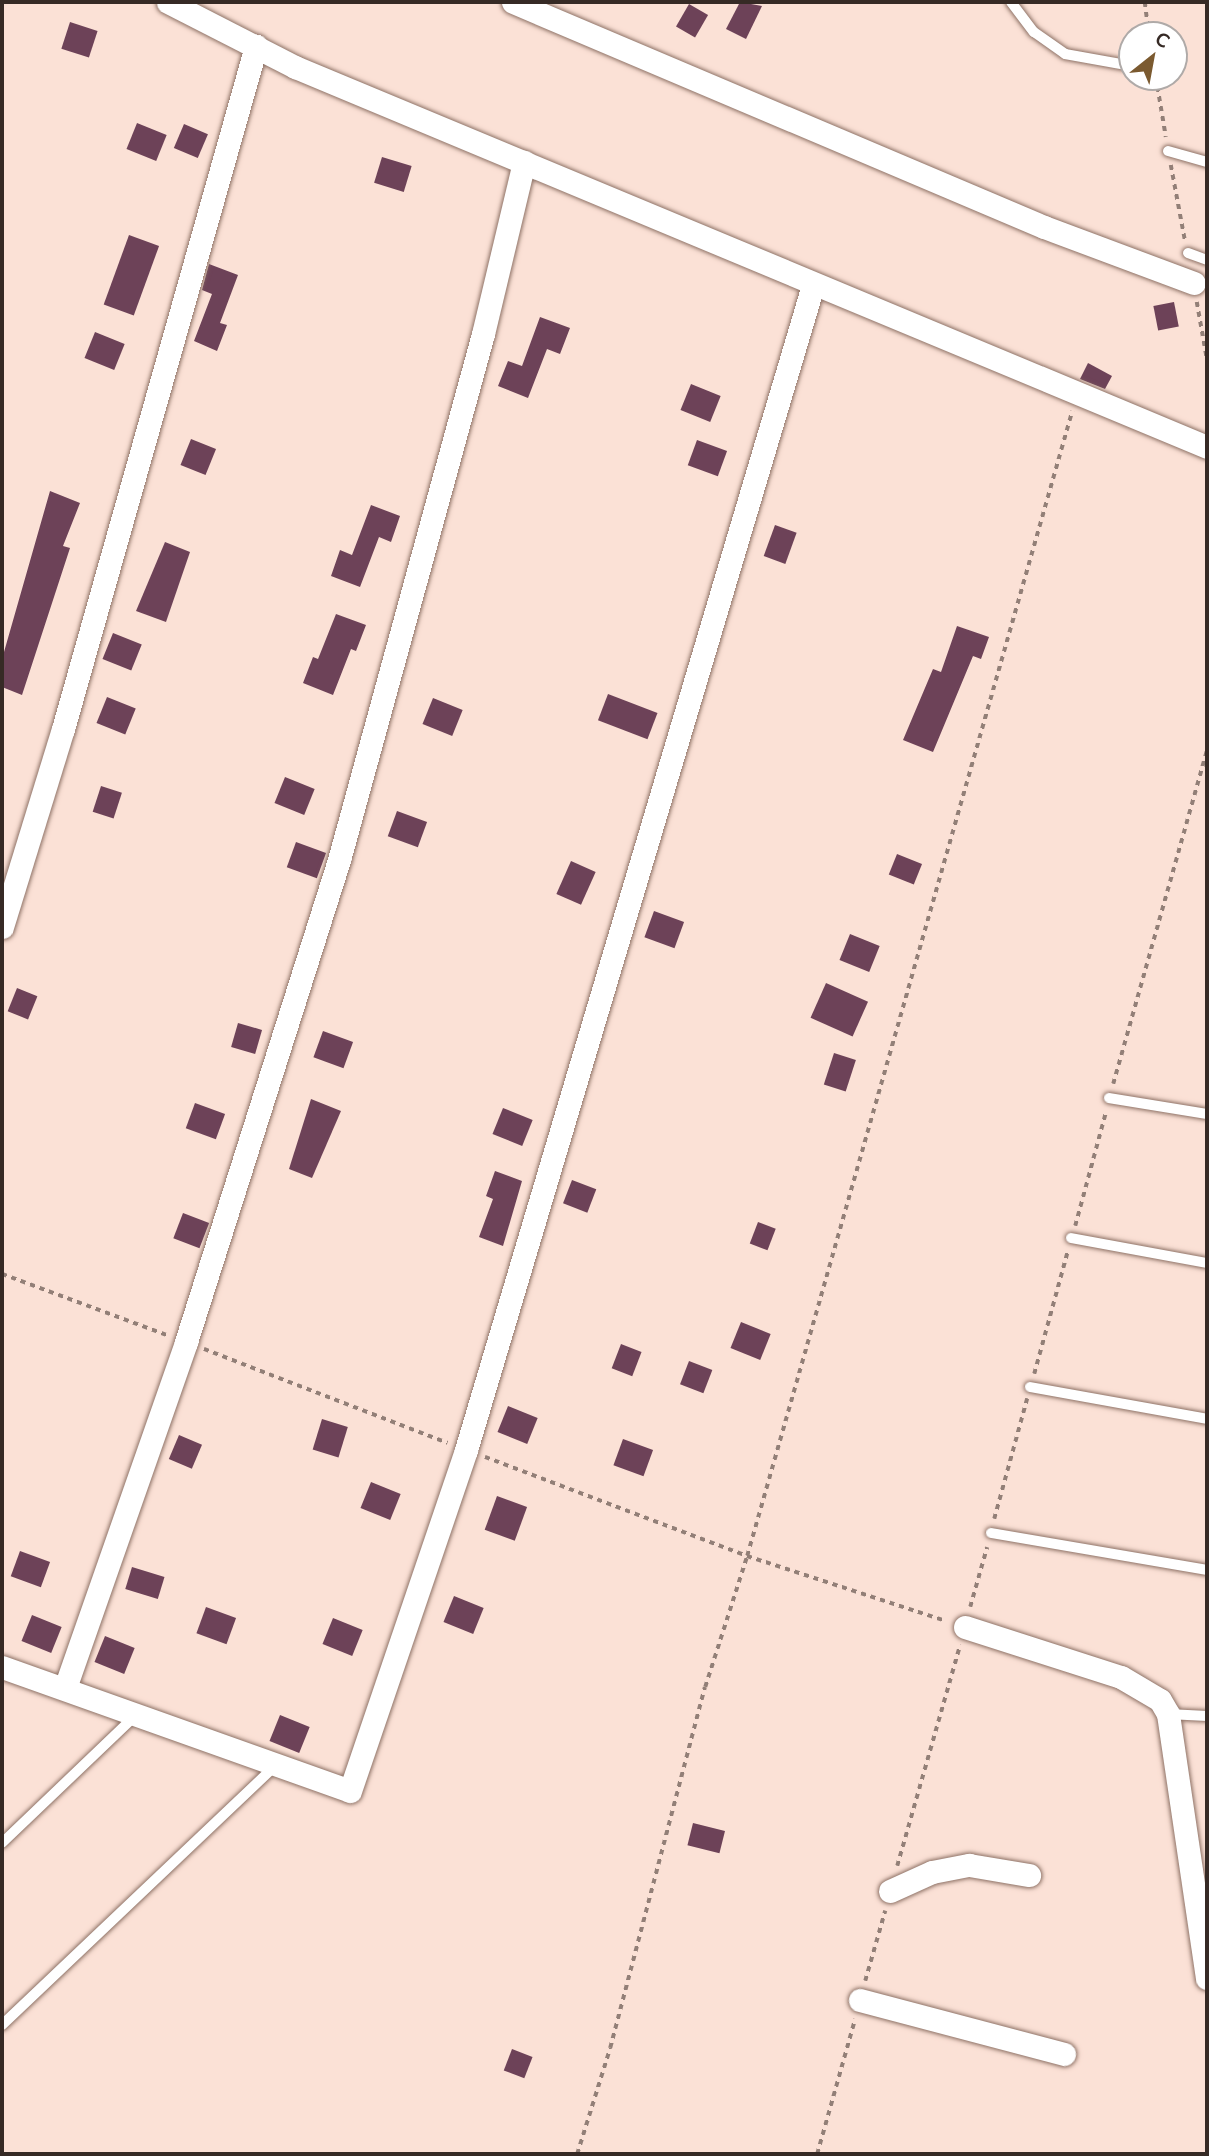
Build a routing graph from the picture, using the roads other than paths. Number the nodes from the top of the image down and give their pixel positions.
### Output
1 (168, 2) edge
2 (513, 2) edge
3 (1011, 2) edge
4 (256, 46) junction
5 (1118, 63) edge
6 (1168, 150) road end
7 (523, 162) junction
8 (1207, 162) edge
9 (1188, 253) road end
10 (1207, 260) edge
11 (1194, 283) road end
12 (813, 285) junction
13 (1207, 447) edge
14 (2, 927) edge
15 (1110, 1098) road end
16 (1207, 1114) edge
17 (1071, 1238) road end
18 (1207, 1263) edge
19 (1030, 1387) road end
20 (1207, 1419) edge
21 (990, 1533) road end
22 (1207, 1570) edge
23 (965, 1627) road end
24 (2, 1667) edge
25 (65, 1688) junction
26 (137, 1714) junction
27 (1168, 1714) junction
28 (1207, 1716) edge
29 (277, 1764) junction
30 (2, 1843) edge
31 (1029, 1875) dead end
32 (890, 1891) dead end
33 (1205, 1931) edge
34 (1207, 1978) edge
35 (860, 2000) dead end
36 (2, 2025) edge
37 (1064, 2054) dead end

1 - 4 street
2 - 11 street
3 - 5 lane
4 - 7 street
4 - 14 street
6 - 8 lane
7 - 12 street
7 - 25 street
9 - 10 lane
12 - 13 street
12 - 29 street
15 - 16 lane
17 - 18 lane
19 - 20 lane
21 - 22 lane
23 - 27 street
24 - 25 street
25 - 26 street
26 - 29 street
26 - 30 lane
27 - 28 lane
27 - 33 street
29 - 36 lane
31 - 32 street
33 - 34 street
35 - 37 street

